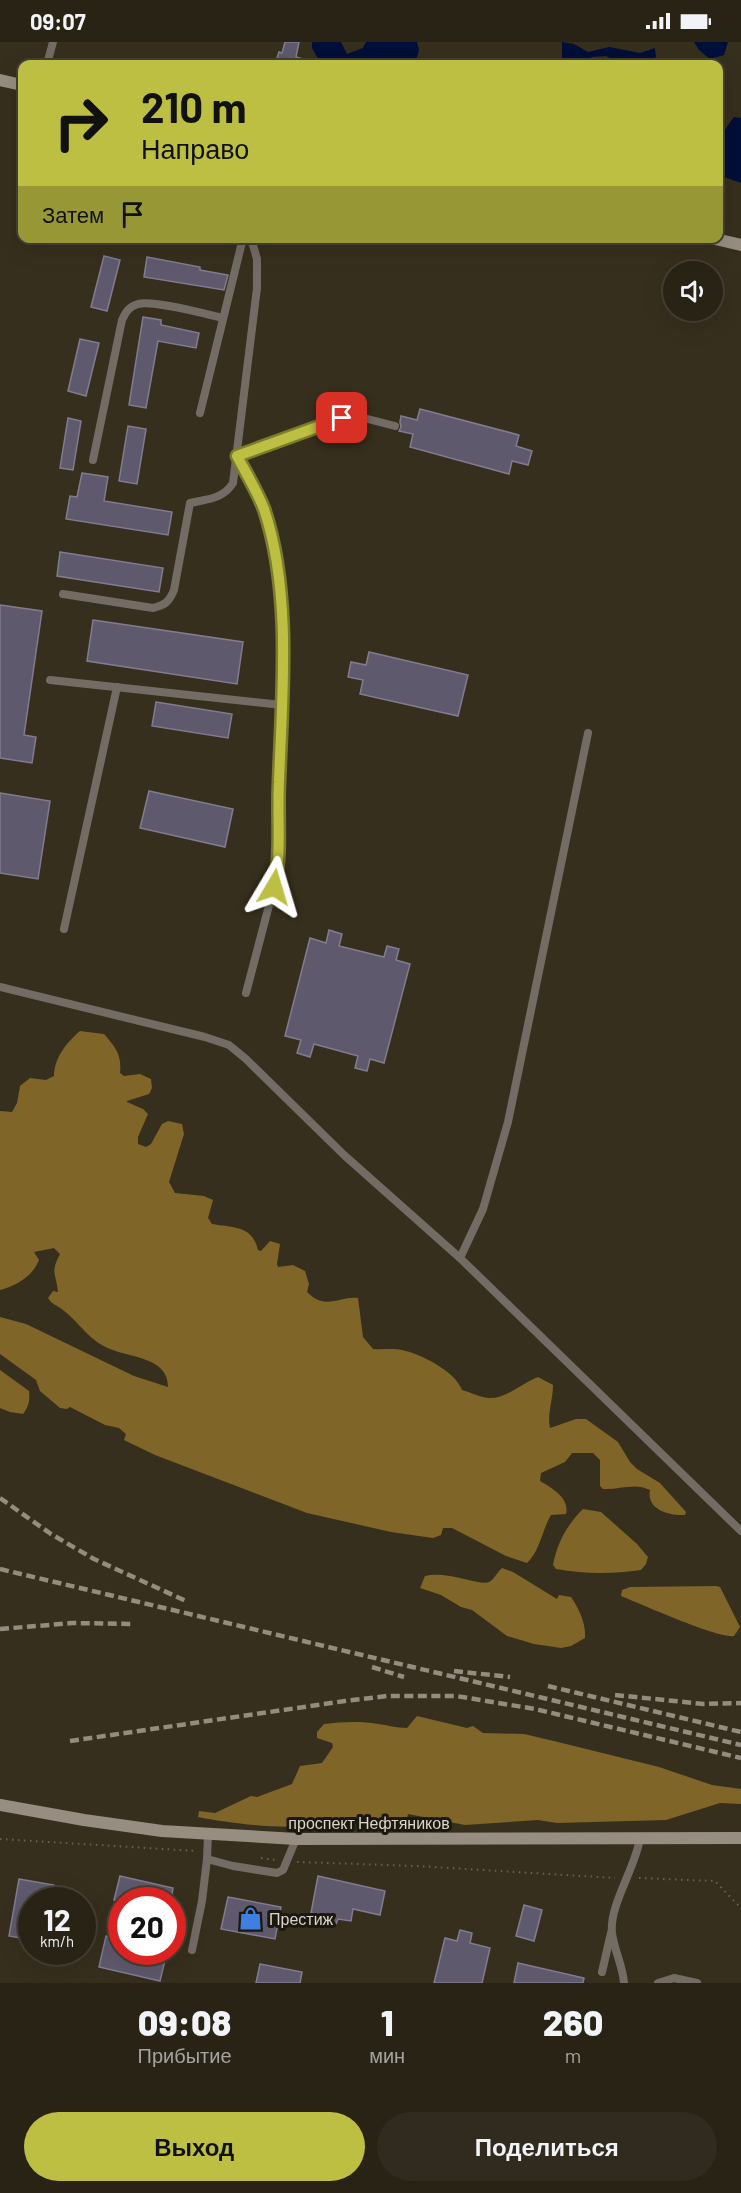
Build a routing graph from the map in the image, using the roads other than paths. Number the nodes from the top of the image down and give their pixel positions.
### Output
1 (52, 42) edge
2 (47, 60) edge
3 (0, 80) edge
4 (18, 84) edge
5 (723, 241) edge
6 (242, 243) edge
7 (252, 243) edge
8 (741, 245) edge
9 (224, 318) junction
10 (200, 413) dead end
11 (395, 426) dead end
12 (237, 456) junction
13 (93, 460) dead end
14 (63, 594) dead end
15 (50, 680) dead end
16 (117, 687) junction
17 (282, 705) junction
18 (588, 733) dead end
19 (64, 929) dead end
20 (0, 987) edge
21 (246, 993) dead end
22 (460, 1258) junction
23 (741, 1531) edge
24 (0, 1805) edge
25 (208, 1835) junction
26 (640, 1838) junction
27 (741, 1838) edge
28 (296, 1839) junction
29 (207, 1856) junction
30 (612, 1931) junction
31 (192, 1950) dead end
32 (602, 1972) dead end
33 (624, 1983) edge
34 (658, 1983) edge
35 (697, 1983) edge

1 - 2 lane
3 - 4 main road
5 - 8 main road
6 - 9 lane
7 - 12 lane
9 - 10 lane
9 - 13 lane
11 - 12 lane
12 - 14 lane
12 - 17 lane
15 - 16 lane
16 - 17 lane
16 - 19 lane
17 - 21 lane
18 - 22 lane
20 - 22 lane
22 - 23 lane
24 - 25 main road, проспект Нефтяников
25 - 28 main road, проспект Нефтяников
25 - 29 lane
26 - 27 main road, проспект Нефтяников
26 - 28 main road, проспект Нефтяников
26 - 30 lane
28 - 29 lane
29 - 31 lane
30 - 32 lane
30 - 33 lane
34 - 35 lane

